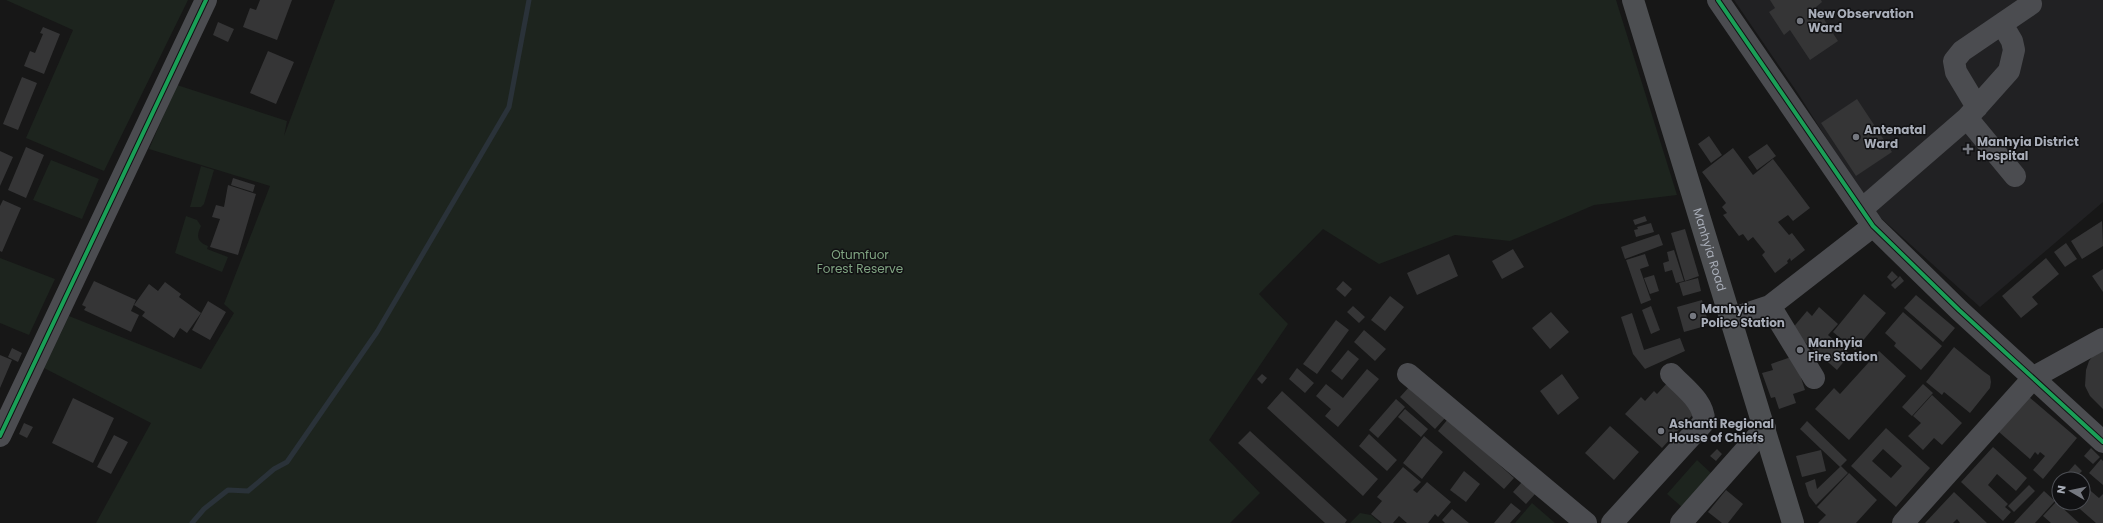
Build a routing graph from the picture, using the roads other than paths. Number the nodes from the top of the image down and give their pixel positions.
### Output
1 (206, 0) edge
2 (1633, 0) edge
3 (1718, 0) edge
4 (2030, 4) dead end
5 (2002, 24) junction
6 (1972, 112) junction
7 (2015, 176) dead end
8 (1867, 218) junction
9 (1770, 306) junction
10 (1731, 319) junction
11 (2103, 339) edge
12 (1408, 374) dead end
13 (1671, 374) dead end
14 (2034, 377) junction
15 (1814, 378) dead end
16 (1765, 428) junction
17 (0, 436) edge
18 (2103, 442) edge
19 (1586, 523) edge
20 (1612, 523) edge
21 (1681, 523) edge
22 (1793, 523) edge
23 (1903, 523) edge

1 - 17 street
2 - 10 main road, Manhyia Road
3 - 8 street
4 - 5 street
5 - 6 street
5 - 6 street
6 - 7 street
6 - 8 street
8 - 9 street
8 - 14 street
9 - 10 street
9 - 15 street
10 - 16 main road, Manhyia Road
11 - 14 street
12 - 19 street
13 - 20 street
14 - 18 street
14 - 23 street
16 - 21 street
16 - 22 main road, Manhyia Road

